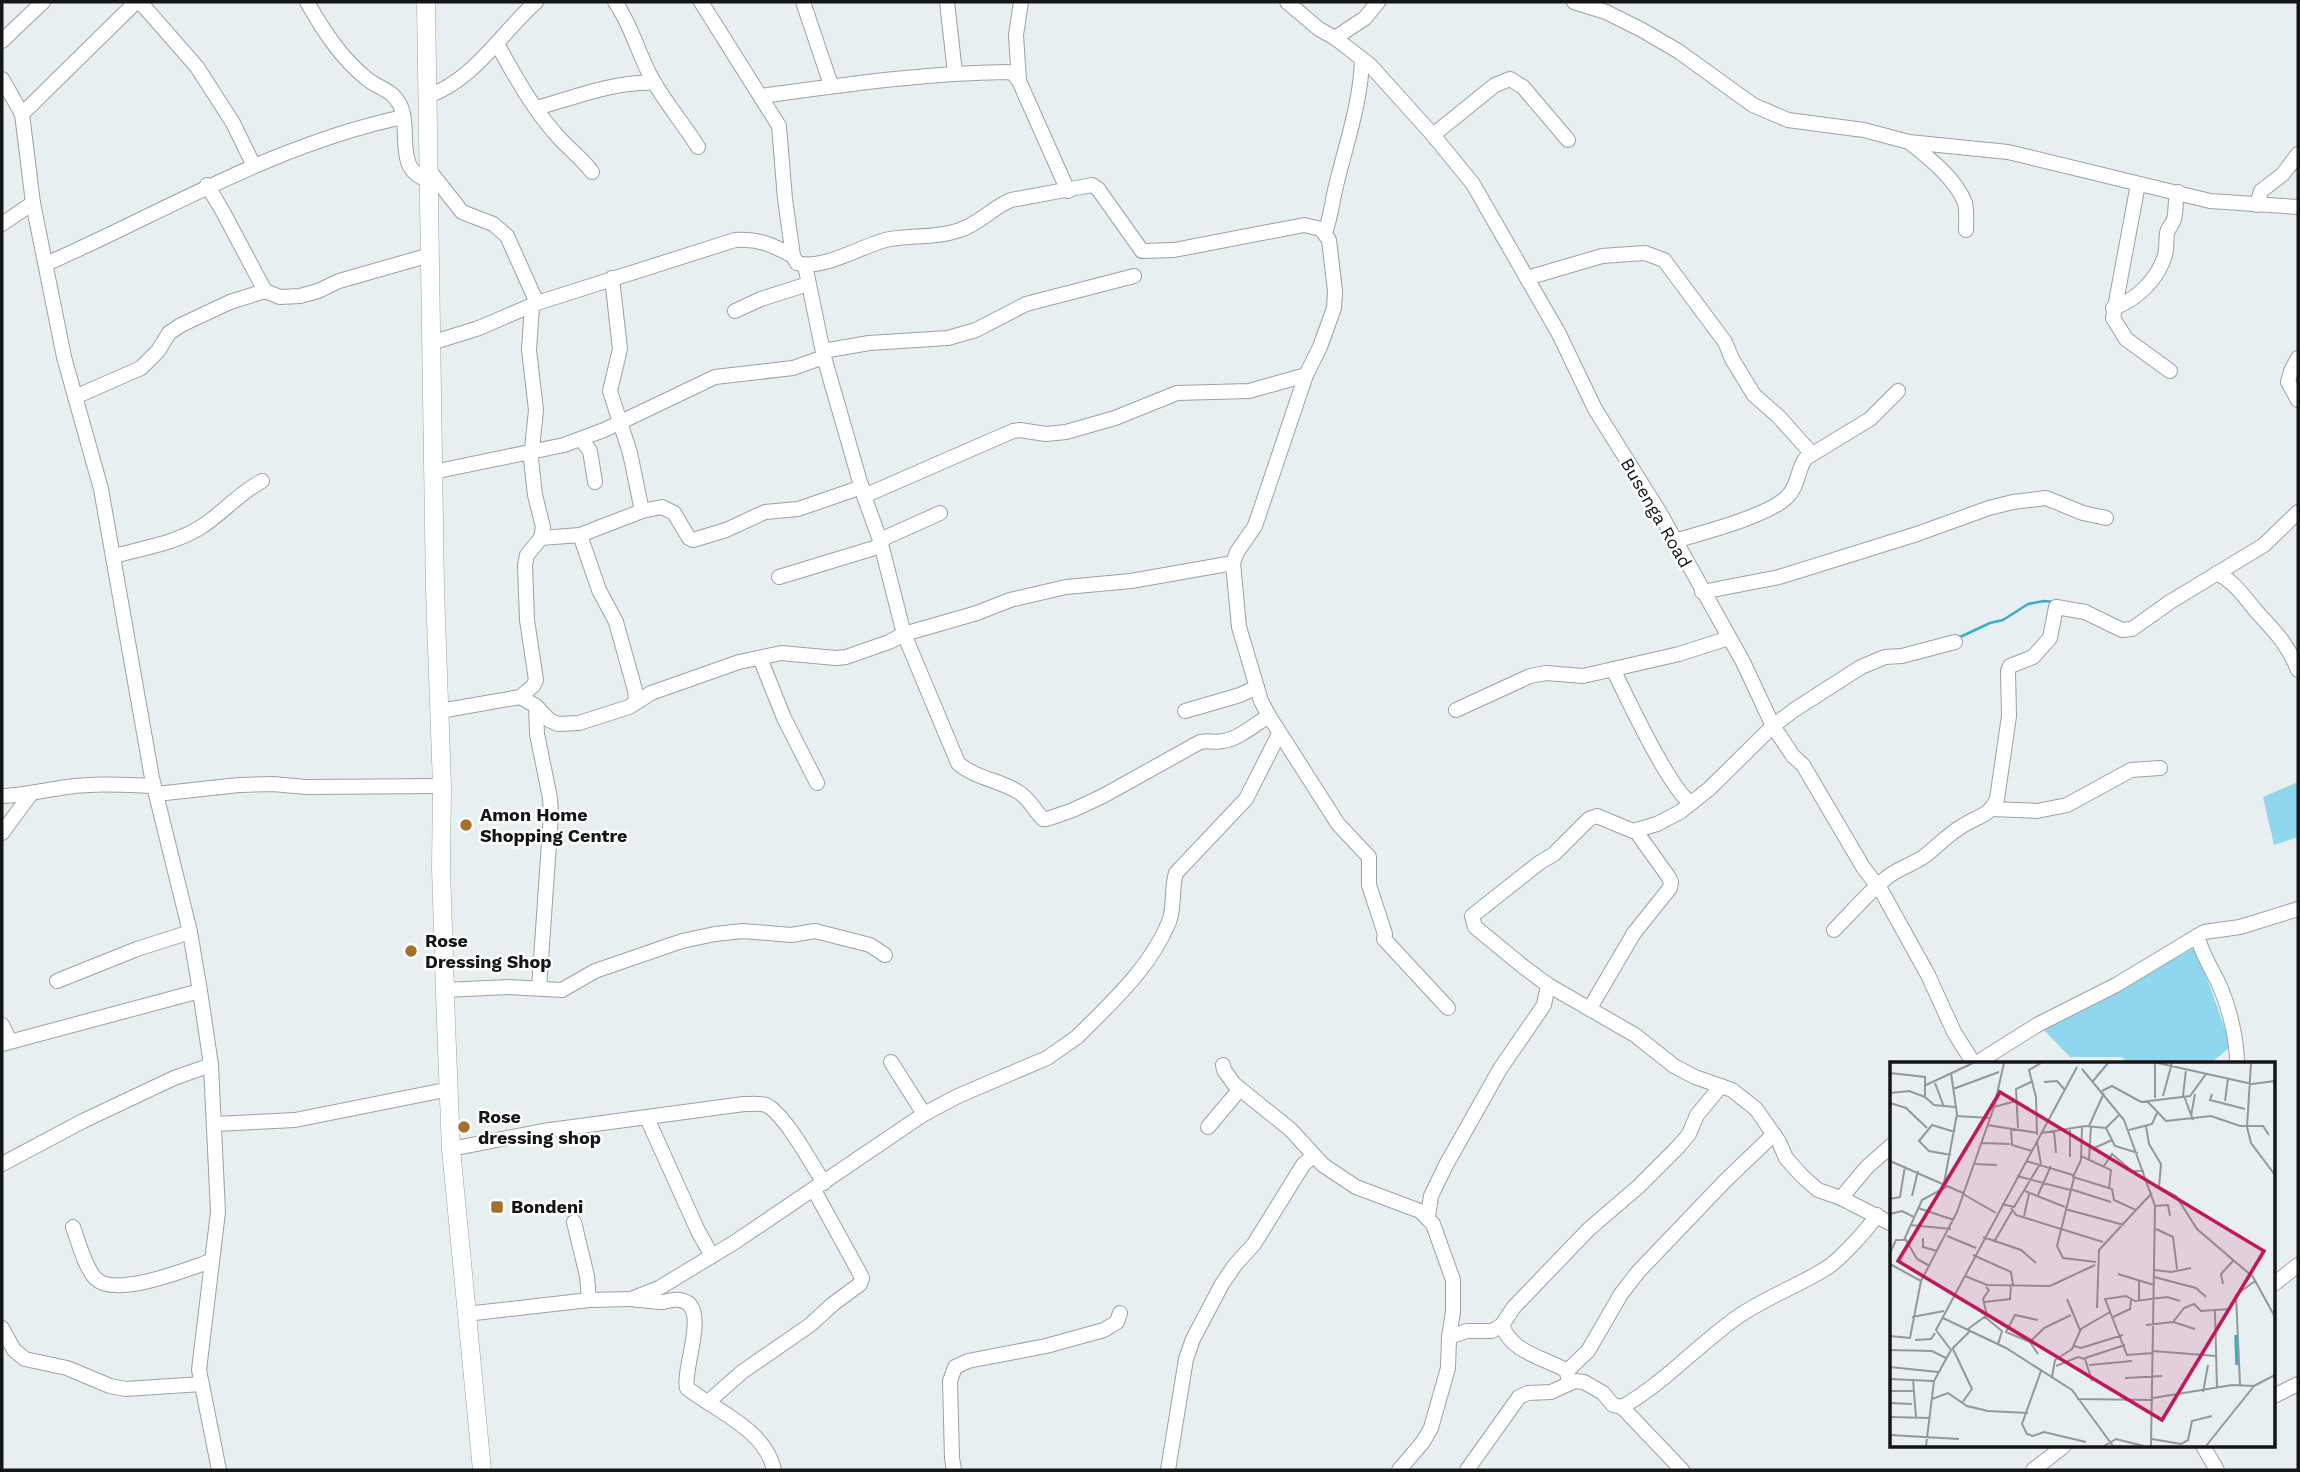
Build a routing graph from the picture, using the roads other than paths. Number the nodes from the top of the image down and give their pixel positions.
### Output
1 (43, 2) edge
2 (307, 2) edge
3 (426, 2) edge
4 (536, 2) edge
5 (615, 2) edge
6 (701, 2) edge
7 (947, 2) edge
8 (1021, 2) edge
9 (1287, 2) edge
10 (1378, 2) edge
11 (1574, 2) edge
12 (142, 3) edge
13 (808, 4) edge
14 (1335, 38) junction
15 (2, 41) edge
16 (497, 44) junction
17 (1362, 59) junction
18 (955, 73) junction
19 (2, 79) edge
20 (1019, 81) junction
21 (655, 83) junction
22 (831, 85) junction
23 (428, 96) junction
24 (761, 96) junction
25 (537, 108) junction
26 (22, 114) junction
27 (403, 117) junction
28 (1433, 135) junction
29 (1568, 140) dead end
30 (1909, 142) junction
31 (698, 147) dead end
32 (2298, 154) edge
33 (253, 164) junction
34 (592, 172) dead end
35 (429, 175) junction
36 (2138, 184) junction
37 (207, 185) junction
38 (1068, 191) junction
39 (2178, 192) junction
40 (33, 203) junction
41 (2258, 205) junction
42 (2298, 207) edge
43 (2, 225) edge
44 (1966, 230) dead end
45 (1325, 233) junction
46 (430, 255) junction
47 (793, 256) junction
48 (46, 264) junction
49 (805, 265) junction
50 (1134, 276) dead end
51 (612, 278) junction
52 (1527, 278) junction
53 (808, 285) junction
54 (265, 291) junction
55 (534, 304) junction
56 (2113, 308) junction
57 (734, 311) dead end
58 (431, 343) junction
59 (824, 354) junction
60 (2298, 358) edge
61 (2170, 371) dead end
62 (1306, 375) junction
63 (1898, 391) dead end
64 (75, 397) junction
65 (2298, 400) edge
66 (621, 421) junction
67 (581, 439) junction
68 (532, 453) junction
69 (1812, 453) junction
70 (433, 472) junction
71 (261, 481) dead end
72 (595, 482) dead end
73 (863, 491) junction
74 (642, 511) junction
75 (2298, 512) edge
76 (940, 513) dead end
77 (2106, 518) dead end
78 (580, 535) junction
79 (541, 538) junction
80 (1674, 541) junction
81 (881, 543) junction
82 (114, 556) junction
83 (1233, 564) junction
84 (2217, 573) junction
85 (779, 577) dead end
86 (1702, 592) junction
87 (904, 634) junction
88 (1729, 638) junction
89 (1955, 642) dead end
90 (760, 658) junction
91 (1613, 669) junction
92 (2298, 670) edge
93 (1257, 687) junction
94 (520, 697) junction
95 (636, 702) junction
96 (536, 706) junction
97 (1456, 710) dead end
98 (440, 711) junction
99 (1185, 711) dead end
100 (1269, 716) junction
101 (1773, 726) junction
102 (1279, 734) junction
103 (2160, 768) dead end
104 (817, 783) dead end
105 (442, 786) junction
106 (155, 790) junction
107 (30, 795) junction
108 (2, 796) edge
109 (1691, 803) junction
110 (1993, 809) junction
111 (1638, 830) junction
112 (2, 833) edge
113 (1878, 887) junction
114 (2298, 909) edge
115 (1833, 930) dead end
116 (190, 932) junction
117 (2197, 936) junction
118 (885, 955) dead end
119 (57, 981) dead end
120 (1548, 985) junction
121 (539, 988) junction
122 (200, 990) junction
123 (446, 990) junction
124 (1448, 1008) dead end
125 (1590, 1008) junction
126 (2, 1025) edge
127 (6, 1042) edge
128 (891, 1062) dead end
129 (1974, 1062) edge
130 (1978, 1062) edge
131 (2237, 1062) edge
132 (211, 1065) junction
133 (1223, 1065) dead end
134 (1721, 1086) junction
135 (450, 1089) junction
136 (1240, 1089) junction
137 (924, 1114) junction
138 (647, 1118) junction
139 (215, 1124) junction
140 (1208, 1127) dead end
141 (1774, 1134) junction
142 (1890, 1147) edge
143 (451, 1149) junction
144 (1313, 1156) junction
145 (2, 1164) edge
146 (819, 1187) junction
147 (1841, 1198) junction
148 (1877, 1215) junction
149 (1428, 1217) junction
150 (574, 1222) dead end
151 (1890, 1223) edge
152 (73, 1227) dead end
153 (712, 1256) junction
154 (211, 1261) junction
155 (2298, 1265) edge
156 (2276, 1282) edge
157 (631, 1299) junction
158 (589, 1300) junction
159 (1120, 1313) dead end
160 (466, 1314) junction
161 (1502, 1325) junction
162 (2, 1328) edge
163 (1449, 1337) junction
164 (1566, 1378) junction
165 (202, 1384) junction
166 (2298, 1384) edge
167 (2276, 1395) edge
168 (708, 1402) junction
169 (1622, 1407) junction
170 (2061, 1448) edge
171 (2205, 1448) edge
172 (219, 1470) edge
173 (482, 1470) edge
174 (774, 1470) edge
175 (954, 1470) edge
176 (1168, 1470) edge
177 (1399, 1470) edge
178 (1468, 1470) edge
179 (1682, 1470) edge
180 (2033, 1470) edge
181 (2217, 1470) edge

1 - 15 street
2 - 27 street
3 - 23 main road
4 - 16 street
5 - 21 street
6 - 24 street
7 - 18 street
8 - 20 street
9 - 14 street, Busenga Road
10 - 14 street
11 - 30 street
12 - 26 street
12 - 33 street
13 - 22 street
14 - 17 street, Busenga Road
16 - 23 street
16 - 25 street
17 - 28 street, Busenga Road
17 - 45 street
18 - 20 street
18 - 22 street
19 - 26 street
20 - 38 street
21 - 25 street
21 - 31 street
22 - 24 street
23 - 35 main road
24 - 47 street
25 - 34 street
26 - 40 street
27 - 33 street
27 - 35 street
28 - 29 street
28 - 52 street, Busenga Road
30 - 36 street
30 - 44 street
32 - 41 street
33 - 37 street
35 - 46 main road
35 - 55 street
36 - 39 street
36 - 56 street
37 - 48 street
37 - 54 street
38 - 45 street
38 - 49 street
39 - 41 street
39 - 56 street
40 - 43 street
40 - 48 street
41 - 42 street
45 - 62 street
46 - 54 street
46 - 58 main road
47 - 49 street
47 - 51 street
48 - 64 street
49 - 53 street
50 - 59 street
51 - 55 street
51 - 66 street
52 - 69 street
52 - 80 street, Busenga Road
53 - 57 street
53 - 59 street
54 - 64 street
55 - 58 street
55 - 68 street
56 - 61 street
58 - 70 main road
59 - 66 street
59 - 73 street
60 - 65 street
62 - 73 street
62 - 83 street
63 - 69 street
64 - 82 street
66 - 67 street
66 - 74 street
67 - 68 street
67 - 72 street
68 - 70 street
68 - 79 street
69 - 80 street
70 - 98 main road
71 - 82 street
73 - 74 street
73 - 81 street
74 - 78 street
75 - 84 street
76 - 81 street
77 - 86 street
78 - 79 street
78 - 95 street
79 - 94 street
80 - 86 street, Busenga Road
81 - 85 street
81 - 87 street
82 - 106 street
83 - 87 street
83 - 93 street
84 - 92 street
84 - 110 street
86 - 88 street, Busenga Road
87 - 90 street
87 - 100 street
88 - 91 street
88 - 101 street, Busenga Road
89 - 101 street
90 - 95 street
90 - 104 street
91 - 97 street
91 - 109 street
93 - 99 street
93 - 100 street
94 - 96 street
94 - 98 street
95 - 96 street
96 - 121 street
98 - 105 main road
100 - 102 street
101 - 109 street
101 - 113 street, Busenga Road
102 - 124 street
102 - 137 street
103 - 110 street
105 - 106 street
105 - 123 main road
106 - 107 street
106 - 116 street
107 - 108 street
107 - 112 street
109 - 111 street
110 - 113 street
111 - 120 street
111 - 125 street
113 - 115 street
113 - 129 street, Busenga Road
114 - 117 street
116 - 119 street
116 - 122 street
117 - 130 street
117 - 131 street
118 - 121 street
120 - 125 street
120 - 149 street
121 - 123 street
122 - 127 street
122 - 132 street
123 - 135 main road
125 - 134 street
126 - 127 street
128 - 137 street
132 - 139 street
132 - 145 street
133 - 136 street
134 - 141 street
134 - 161 street
135 - 139 street
135 - 143 main road
136 - 140 street
136 - 144 street
137 - 146 street
138 - 143 street
138 - 146 street
138 - 153 street
139 - 154 street
141 - 147 street
141 - 164 street
142 - 147 street
143 - 160 main road
144 - 149 street
144 - 176 street
146 - 153 street
146 - 168 street
147 - 148 street
148 - 151 street
148 - 169 street
149 - 163 street
150 - 158 street
152 - 154 street
153 - 157 street
154 - 165 street
155 - 156 street
157 - 158 street
157 - 168 street
158 - 160 street
159 - 175 street
160 - 173 main road
161 - 163 street
161 - 164 street
162 - 165 street
163 - 177 street
164 - 169 street
164 - 178 street
165 - 172 street
166 - 167 street
168 - 174 street
169 - 179 street
170 - 180 street
171 - 181 street

